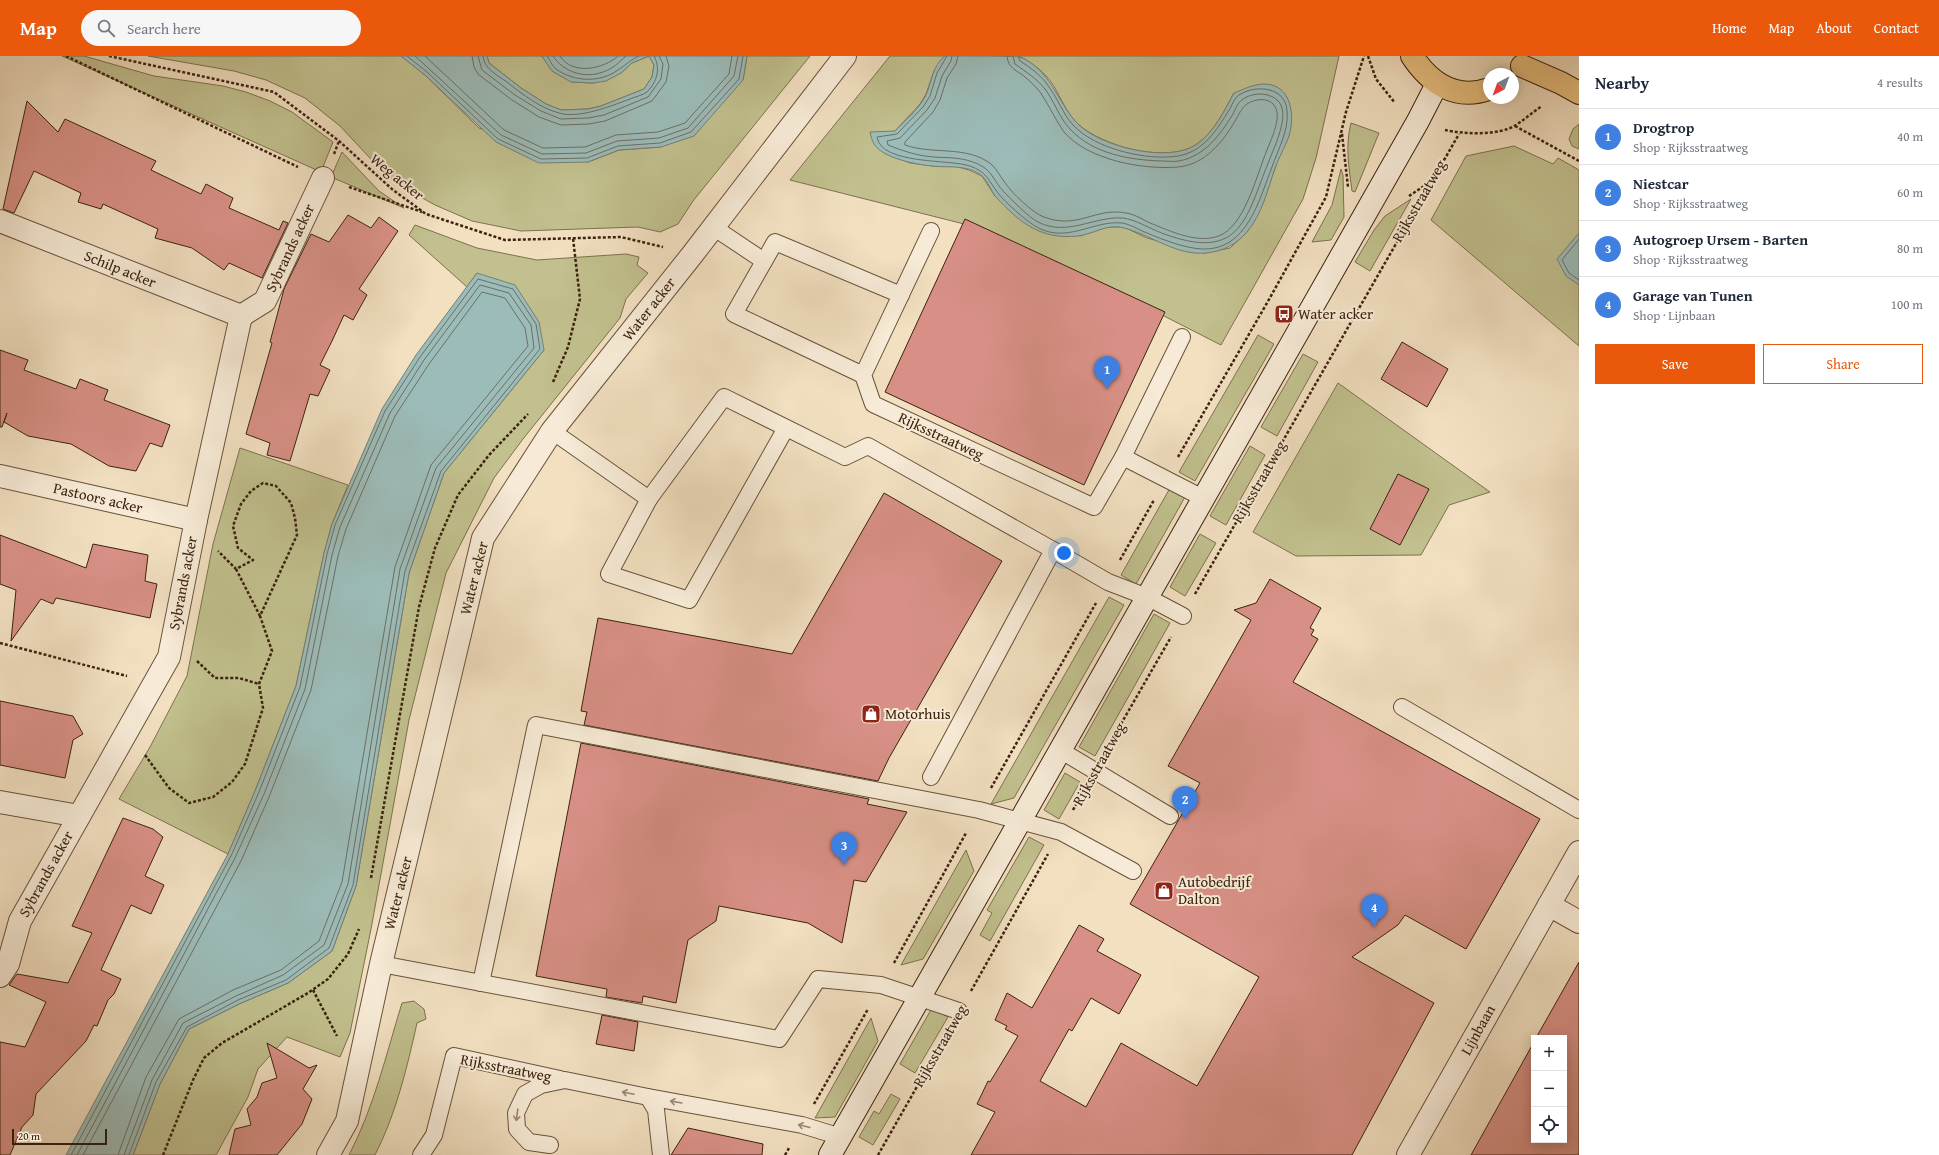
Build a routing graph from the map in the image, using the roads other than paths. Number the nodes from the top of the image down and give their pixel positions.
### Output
1 (845, 56) edge
2 (1412, 56) edge
3 (1521, 66) edge
4 (1437, 84) junction
5 (1483, 91) edge
6 (1579, 93) edge
7 (323, 178) road end
8 (0, 221) edge
9 (713, 227) junction
10 (932, 230) dead end
11 (764, 261) junction
12 (901, 295) junction
13 (241, 316) junction
14 (1182, 337) dead end
15 (863, 375) junction
16 (786, 428) junction
17 (552, 431) junction
18 (1123, 457) junction
19 (0, 476) edge
20 (1203, 498) junction
21 (649, 499) junction
22 (196, 520) junction
23 (1053, 550) junction
24 (1147, 597) junction
25 (1183, 616) road end
26 (1402, 707) dead end
27 (1060, 750) junction
28 (931, 777) dead end
29 (0, 802) edge
30 (1579, 810) edge
31 (79, 816) junction
32 (1170, 816) dead end
33 (1020, 820) junction
34 (1579, 852) edge
35 (1133, 871) dead end
36 (1549, 905) junction
37 (1579, 922) edge
38 (381, 964) junction
39 (0, 976) edge
40 (481, 983) junction
41 (920, 998) junction
42 (959, 1011) road end
43 (565, 1080) junction
44 (648, 1097) junction
45 (550, 1145) dead end
46 (836, 1146) edge
47 (328, 1155) edge
48 (421, 1155) edge
49 (661, 1155) edge
50 (1408, 1155) edge

1 - 9 street, Water acker
2 - 4 main road
3 - 6 main road
4 - 5 main road
4 - 20 street, Rijksstraatweg
7 - 13 street, Sybrands acker
8 - 13 street, Schilp acker
9 - 11 lane
9 - 17 street, Water acker
10 - 12 lane
11 - 12 lane
11 - 15 lane
12 - 15 lane
13 - 22 street, Sybrands acker
14 - 18 lane, Rijksstraatweg
15 - 18 lane, Rijksstraatweg
16 - 21 lane
16 - 21 lane
16 - 23 lane
17 - 21 lane
17 - 38 street, Water acker
18 - 20 lane
19 - 22 street, Pastoors acker
20 - 24 street, Rijksstraatweg
22 - 31 street, Sybrands acker
23 - 24 lane
23 - 28 lane
24 - 25 lane
24 - 27 street, Rijksstraatweg
26 - 30 lane
27 - 32 lane
27 - 33 street, Rijksstraatweg
29 - 31 street
31 - 39 street, Sybrands acker
33 - 35 lane
33 - 40 lane
33 - 41 street, Rijksstraatweg
34 - 36 street, Lijnbaan
36 - 37 street
36 - 50 street, Lijnbaan
38 - 40 lane
38 - 47 street, Water acker
40 - 41 lane
41 - 42 lane
41 - 46 street, Rijksstraatweg
44 -> 43 lane, Rijksstraatweg
43 -> 45 lane, Rijksstraatweg
43 - 48 lane, Rijksstraatweg
46 -> 44 lane, Rijksstraatweg
44 - 49 lane

